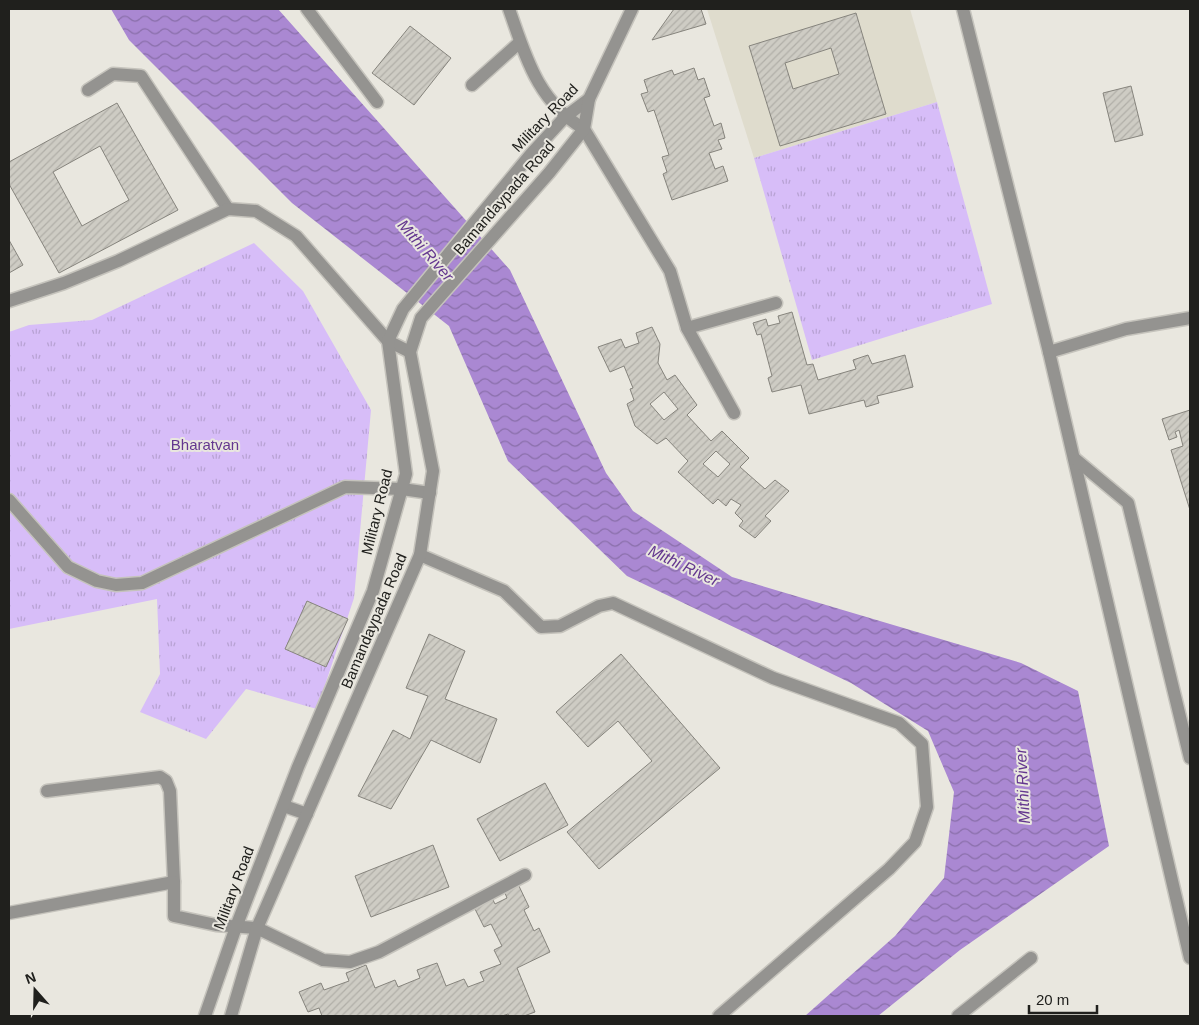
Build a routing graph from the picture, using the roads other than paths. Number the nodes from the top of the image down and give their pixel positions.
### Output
1 (307, 9) edge
2 (509, 9) edge
3 (632, 9) edge
4 (964, 9) edge
5 (520, 42) junction
6 (472, 85) dead end
7 (88, 90) dead end
8 (589, 99) junction
9 (377, 102) dead end
10 (565, 118) junction
11 (584, 129) junction
12 (228, 209) junction
13 (9, 301) edge
14 (776, 303) dead end
15 (1190, 318) edge
16 (687, 328) junction
17 (388, 341) junction
18 (410, 352) junction
19 (1049, 352) junction
20 (734, 414) dead end
21 (1074, 458) junction
22 (402, 489) junction
23 (430, 493) junction
24 (9, 500) edge
25 (420, 555) junction
26 (1190, 758) edge
27 (47, 791) dead end
28 (284, 806) junction
29 (307, 814) junction
30 (524, 875) dead end
31 (174, 882) junction
32 (9, 913) edge
33 (236, 927) junction
34 (257, 928) junction
35 (1030, 958) dead end
36 (1190, 958) edge
37 (205, 1016) edge
38 (231, 1016) edge
39 (719, 1016) edge
40 (958, 1016) edge

1 - 9 street
2 - 5 street
3 - 8 street, Military Road
4 - 19 street
5 - 6 street
5 - 10 street
7 - 12 street
8 - 10 street, Military Road
8 - 11 street, Bamandaypada Road
10 - 11 street
10 - 17 street, Military Road
11 - 16 street
11 - 18 street, Bamandaypada Road
12 - 13 street
12 - 17 street
14 - 16 street
15 - 19 street
16 - 20 street
17 - 18 street
17 - 22 street, Military Road
18 - 23 street, Bamandaypada Road
19 - 21 street
21 - 26 street
21 - 36 street
22 - 23 street
22 - 24 street
22 - 28 street, Military Road
23 - 25 street, Bamandaypada Road
25 - 29 street, Bamandaypada Road
25 - 39 street
27 - 31 street
28 - 29 street
28 - 33 street, Military Road
29 - 34 street, Bamandaypada Road
30 - 34 street
31 - 32 street
31 - 33 street
33 - 34 street
33 - 37 street, Military Road
34 - 38 street, Bamandaypada Road
35 - 40 street

